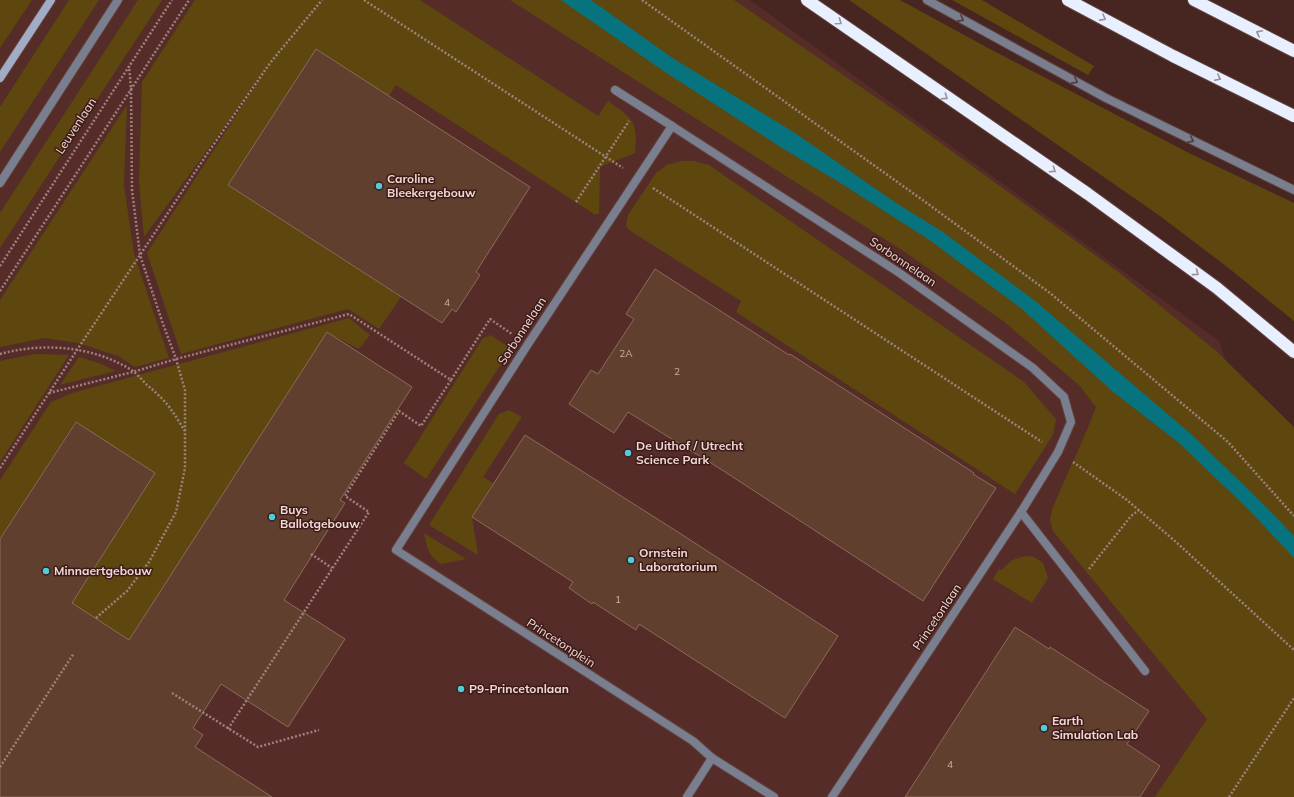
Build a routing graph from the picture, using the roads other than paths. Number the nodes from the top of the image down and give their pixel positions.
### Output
1 (51, 0) edge
2 (118, 0) edge
3 (807, 0) edge
4 (927, 0) edge
5 (1068, 0) edge
6 (1194, 0) edge
7 (1294, 51) edge
8 (0, 78) edge
9 (615, 90) dead end
10 (1294, 116) edge
11 (672, 126) junction
12 (0, 183) edge
13 (1294, 190) edge
14 (1294, 352) edge
15 (1058, 452) joint
16 (1021, 512) junction
17 (396, 550) joint
18 (1145, 671) dead end
19 (712, 758) junction
20 (836, 796) edge
21 (687, 797) edge
22 (774, 797) edge

1 - 8 main road
2 - 12 street
3 -> 14 highway
4 -> 13 street
5 -> 10 highway
7 -> 6 highway
9 - 11 street, Sorbonnelaan
11 - 15 street, Sorbonnelaan
11 - 17 street, Sorbonnelaan
15 - 16 street, Princetonlaan
16 - 18 street
16 - 20 street, Princetonlaan
17 - 19 street, Princetonplein
19 - 21 street
19 - 22 street

